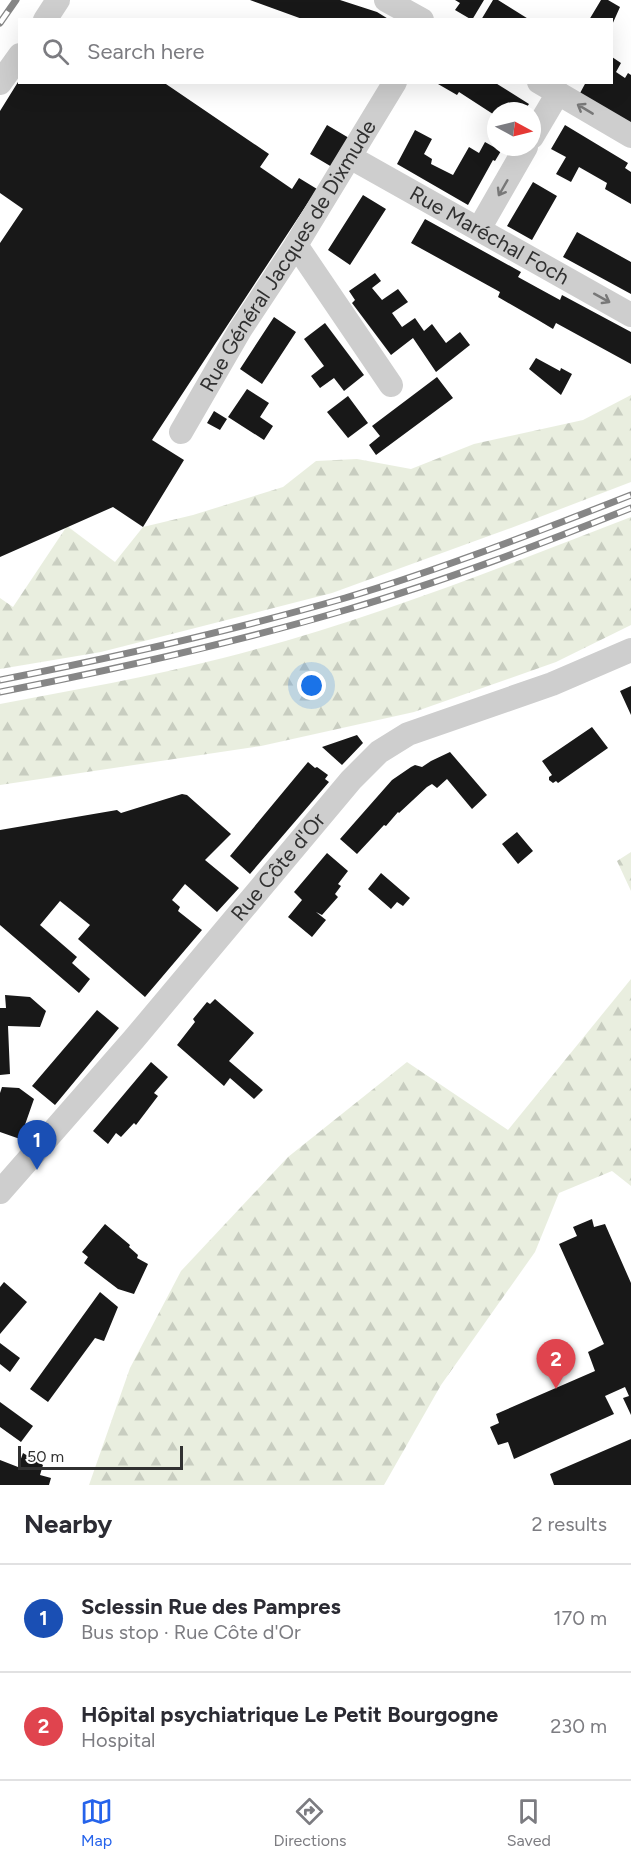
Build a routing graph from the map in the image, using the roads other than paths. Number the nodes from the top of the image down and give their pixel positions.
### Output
1 (58, 0) edge
2 (386, 0) edge
3 (410, 11) edge
4 (46, 18) edge
5 (18, 58) edge
6 (0, 83) edge
7 (393, 84) edge
8 (549, 88) edge
9 (541, 111) edge
10 (631, 136) edge
11 (521, 156) edge
12 (350, 157) junction
13 (479, 229) junction
14 (296, 245) junction
15 (631, 315) edge
16 (391, 386) dead end
17 (181, 432) dead end
18 (631, 650) edge
19 (0, 1192) edge

1 - 4 street
2 - 3 street
5 - 6 street
7 - 12 street, Rue Général Jacques de Dixmude
8 - 9 street
10 -> 8 street
11 -> 13 street
12 - 13 street, Rue Maréchal Foch
12 - 14 street, Rue Général Jacques de Dixmude
13 -> 15 street, Rue Maréchal Foch
14 - 16 street
14 - 17 street, Rue Général Jacques de Dixmude
18 - 19 street, Rue Côte d'Or

